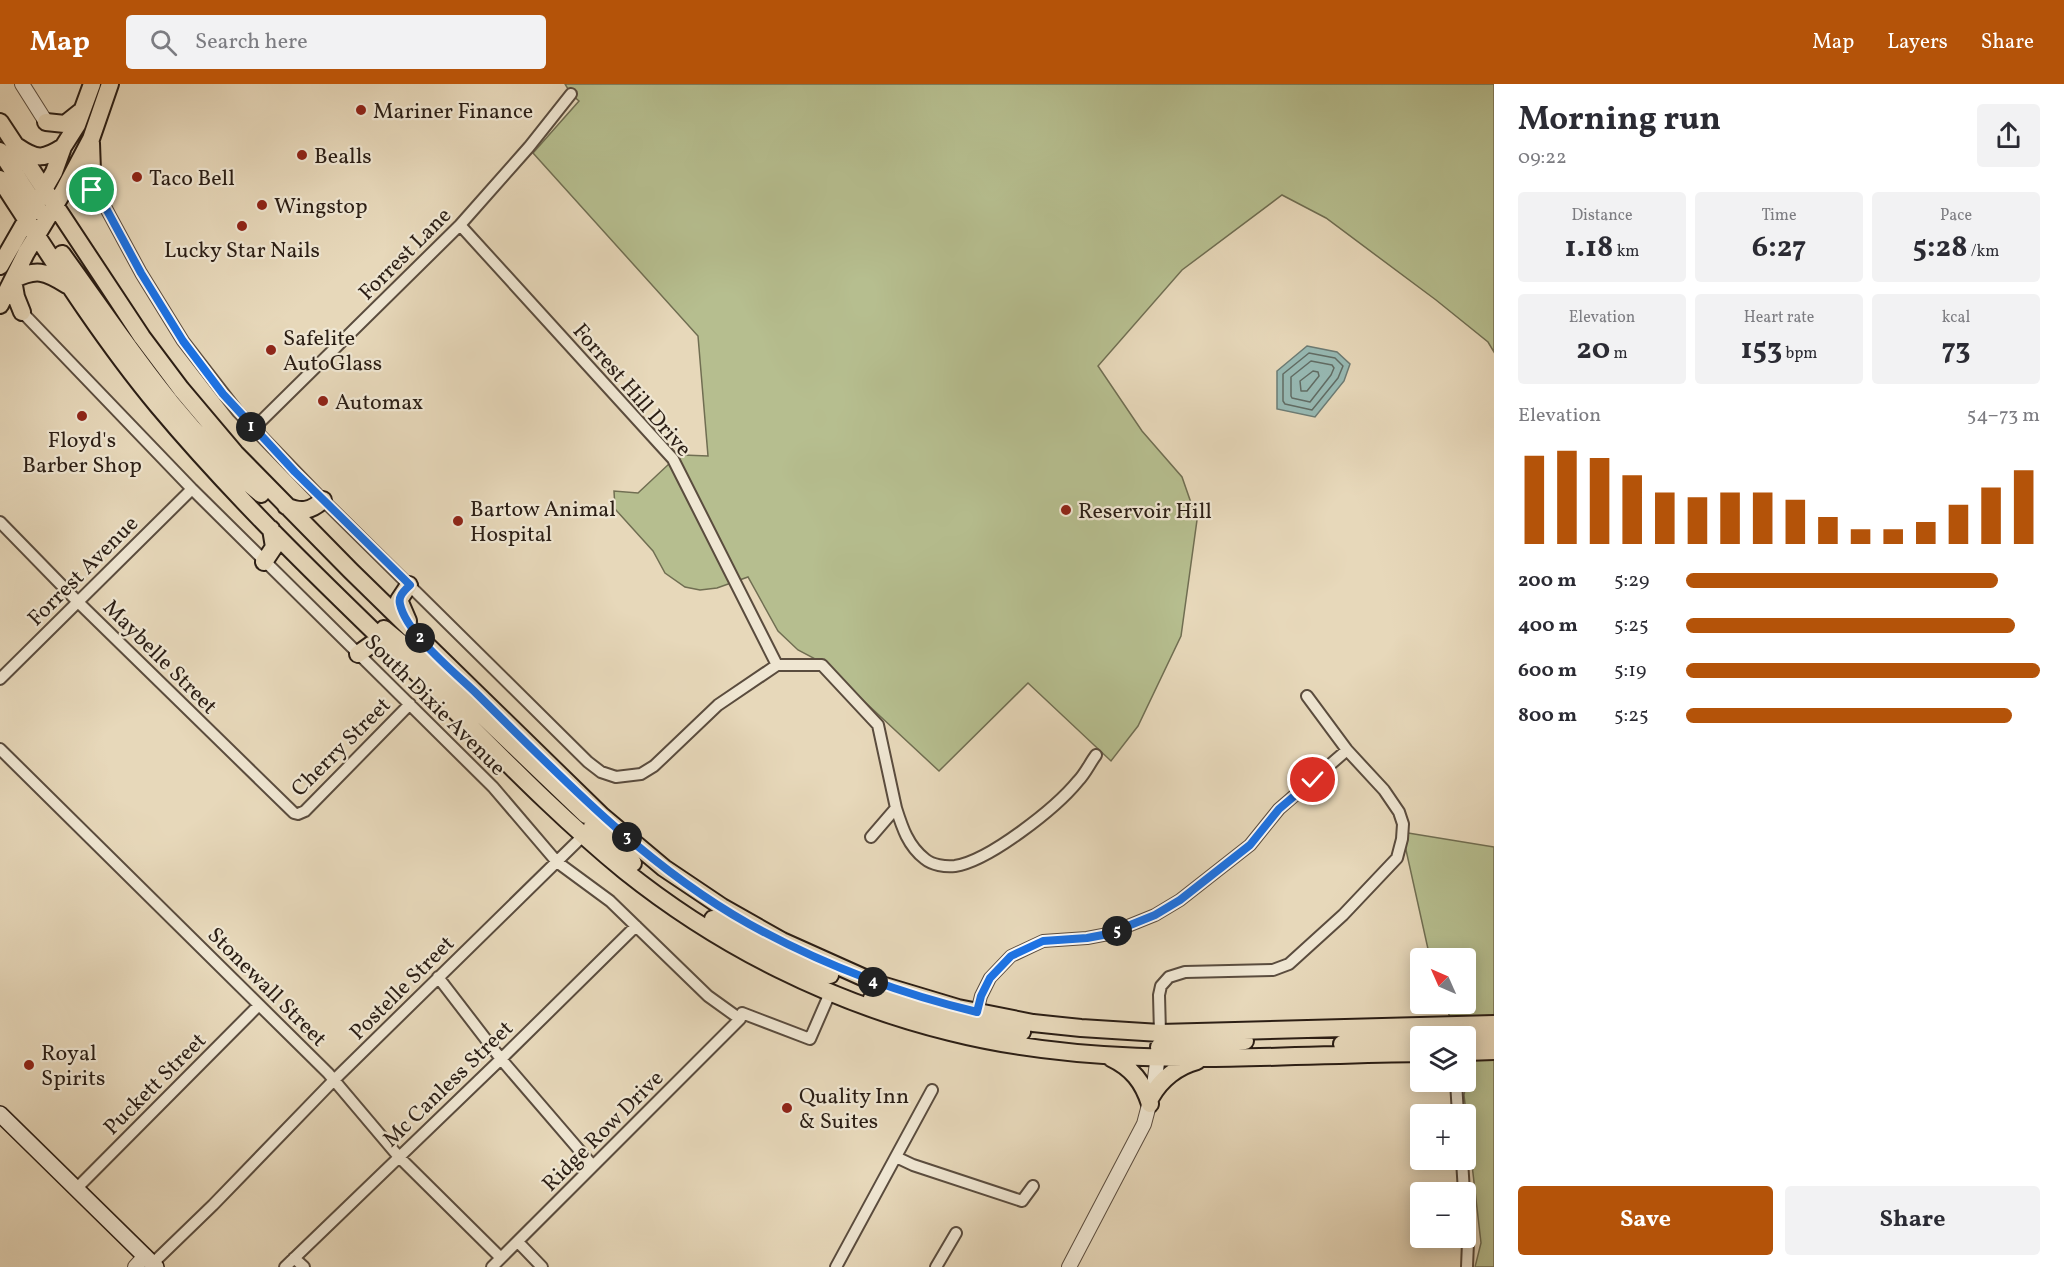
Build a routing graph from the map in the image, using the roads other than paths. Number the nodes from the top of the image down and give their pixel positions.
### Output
1 (22, 84) edge
2 (92, 84) edge
3 (110, 84) edge
4 (571, 94) dead end
5 (84, 108) junction
6 (0, 122) edge
7 (46, 122) junction
8 (91, 139) junction
9 (63, 147) junction
10 (8, 148) edge
11 (0, 179) edge
12 (44, 189) junction
13 (59, 199) junction
14 (102, 201) junction
15 (34, 204) junction
16 (26, 219) junction
17 (460, 225) junction
18 (41, 227) junction
19 (7, 244) edge
20 (0, 266) edge
21 (13, 280) junction
22 (70, 287) junction
23 (0, 305) edge
24 (0, 312) edge
25 (22, 312) junction
26 (253, 429) junction
27 (192, 489) junction
28 (323, 500) junction
29 (286, 506) junction
30 (0, 522) edge
31 (301, 522) junction
32 (271, 530) junction
33 (264, 562) junction
34 (410, 585) junction
35 (79, 603) junction
36 (354, 612) junction
37 (416, 635) junction
38 (389, 646) junction
39 (358, 654) junction
40 (777, 665) junction
41 (0, 679) edge
42 (1307, 696) dead end
43 (410, 705) junction
44 (0, 749) edge
45 (1347, 750) junction
46 (1096, 755) dead end
47 (896, 808) junction
48 (297, 814) joint
49 (593, 825) junction
50 (871, 837) dead end
51 (557, 862) junction
52 (636, 926) junction
53 (438, 977) junction
54 (813, 985) junction
55 (830, 993) junction
56 (259, 1005) junction
57 (977, 1012) junction
58 (740, 1019) junction
59 (1494, 1024) edge
60 (1476, 1029) edge
61 (1410, 1033) edge
62 (1476, 1037) edge
63 (1494, 1038) edge
64 (1410, 1039) edge
65 (1159, 1046) junction
66 (1494, 1051) edge
67 (1476, 1052) edge
68 (1410, 1053) edge
69 (1104, 1056) junction
70 (1274, 1056) junction
71 (1210, 1057) junction
72 (501, 1059) junction
73 (334, 1080) junction
74 (932, 1090) dead end
75 (1150, 1100) junction
76 (0, 1114) edge
77 (399, 1157) junction
78 (896, 1157) junction
79 (593, 1166) junction
80 (1033, 1186) dead end
81 (76, 1189) junction
82 (956, 1233) dead end
83 (518, 1242) junction
84 (1468, 1248) edge
85 (294, 1257) junction
86 (501, 1258) junction
87 (147, 1264) edge
88 (285, 1267) edge
89 (304, 1267) edge
90 (492, 1267) edge
91 (542, 1267) edge
92 (836, 1267) edge
93 (936, 1267) edge
94 (1069, 1267) edge
95 (1467, 1267) edge

1 - 7 street
2 - 5 main road
3 - 8 main road
4 - 17 street, Forrest Lane
5 - 7 main road
5 - 9 main road
6 - 10 main road
7 - 9 main road
8 - 13 main road
8 - 14 main road
9 - 10 main road
9 - 12 main road
10 - 12 main road
10 - 15 main road
11 - 16 main road
12 - 13 main road
12 - 15 main road
13 - 14 main road
13 - 18 main road
13 - 29 main road
14 - 26 street
15 - 16 main road
15 - 18 main road
16 - 18 main road
16 - 19 main road
17 - 26 street, Forrest Lane
17 - 40 street, Forrest Hill Drive
18 - 21 main road
18 - 22 main road
18 - 31 main road
19 - 20 main road
21 - 22 main road
21 - 23 main road
21 - 25 main road
22 - 32 main road
24 - 25 main road
25 - 27 street, South Dixie Avenue
26 - 28 street
27 - 33 street, South Dixie Avenue
27 - 35 street, Forrest Avenue
28 - 29 main road
28 - 34 street
29 - 31 main road
30 - 35 street, Maybelle Street
31 - 37 main road
32 - 33 main road
32 - 36 main road
33 - 39 street, South Dixie Avenue
34 - 37 main road
34 - 40 street
35 - 41 street, Forrest Avenue
35 - 48 street, Maybelle Street
36 - 38 main road
36 - 49 main road
37 - 49 main road
38 - 39 main road
38 - 49 main road
39 - 43 street, South Dixie Avenue
40 - 47 street
42 - 45 street
43 - 48 street, Cherry Street
43 - 51 street, South Dixie Avenue
44 - 56 street, Stonewall Street
45 - 57 street
45 - 65 street
46 - 47 street
47 - 50 street
49 - 51 street, Postelle Street
49 - 54 main road
49 - 57 main road
51 - 52 street, South Dixie Avenue
51 - 53 street, Postelle Street
52 - 58 street, South Dixie Avenue
52 - 72 street, Mc Canless Street
53 - 72 street
53 - 73 street, Postelle Street
54 - 55 main road
54 - 65 main road
55 - 58 street, South Dixie Avenue
55 - 69 main road
56 - 73 street, Stonewall Street
56 - 81 street, Puckett Street
57 - 65 main road
58 - 79 street, Ridge Row Drive
59 - 60 main road
61 - 65 main road
62 - 63 main road
64 - 70 main road
65 - 69 main road
65 - 71 main road
65 - 75 street
66 - 67 main road
68 - 70 main road
69 - 75 main road
70 - 71 main road
71 - 75 main road
72 - 77 street, Mc Canless Street
72 - 79 street
73 - 77 street, Stonewall Street
73 - 87 street, Postelle Street
74 - 78 street
75 - 94 street
76 - 81 main road
77 - 85 street, Mc Canless Street
77 - 86 street, Stonewall Street
78 - 80 street
78 - 92 street
79 - 83 street, Ridge Row Drive
81 - 87 main road
82 - 93 street
83 - 86 street, Ridge Row Drive
83 - 91 street
84 - 95 street
85 - 88 street, Mc Canless Street
85 - 89 street
86 - 90 street, Ridge Row Drive

